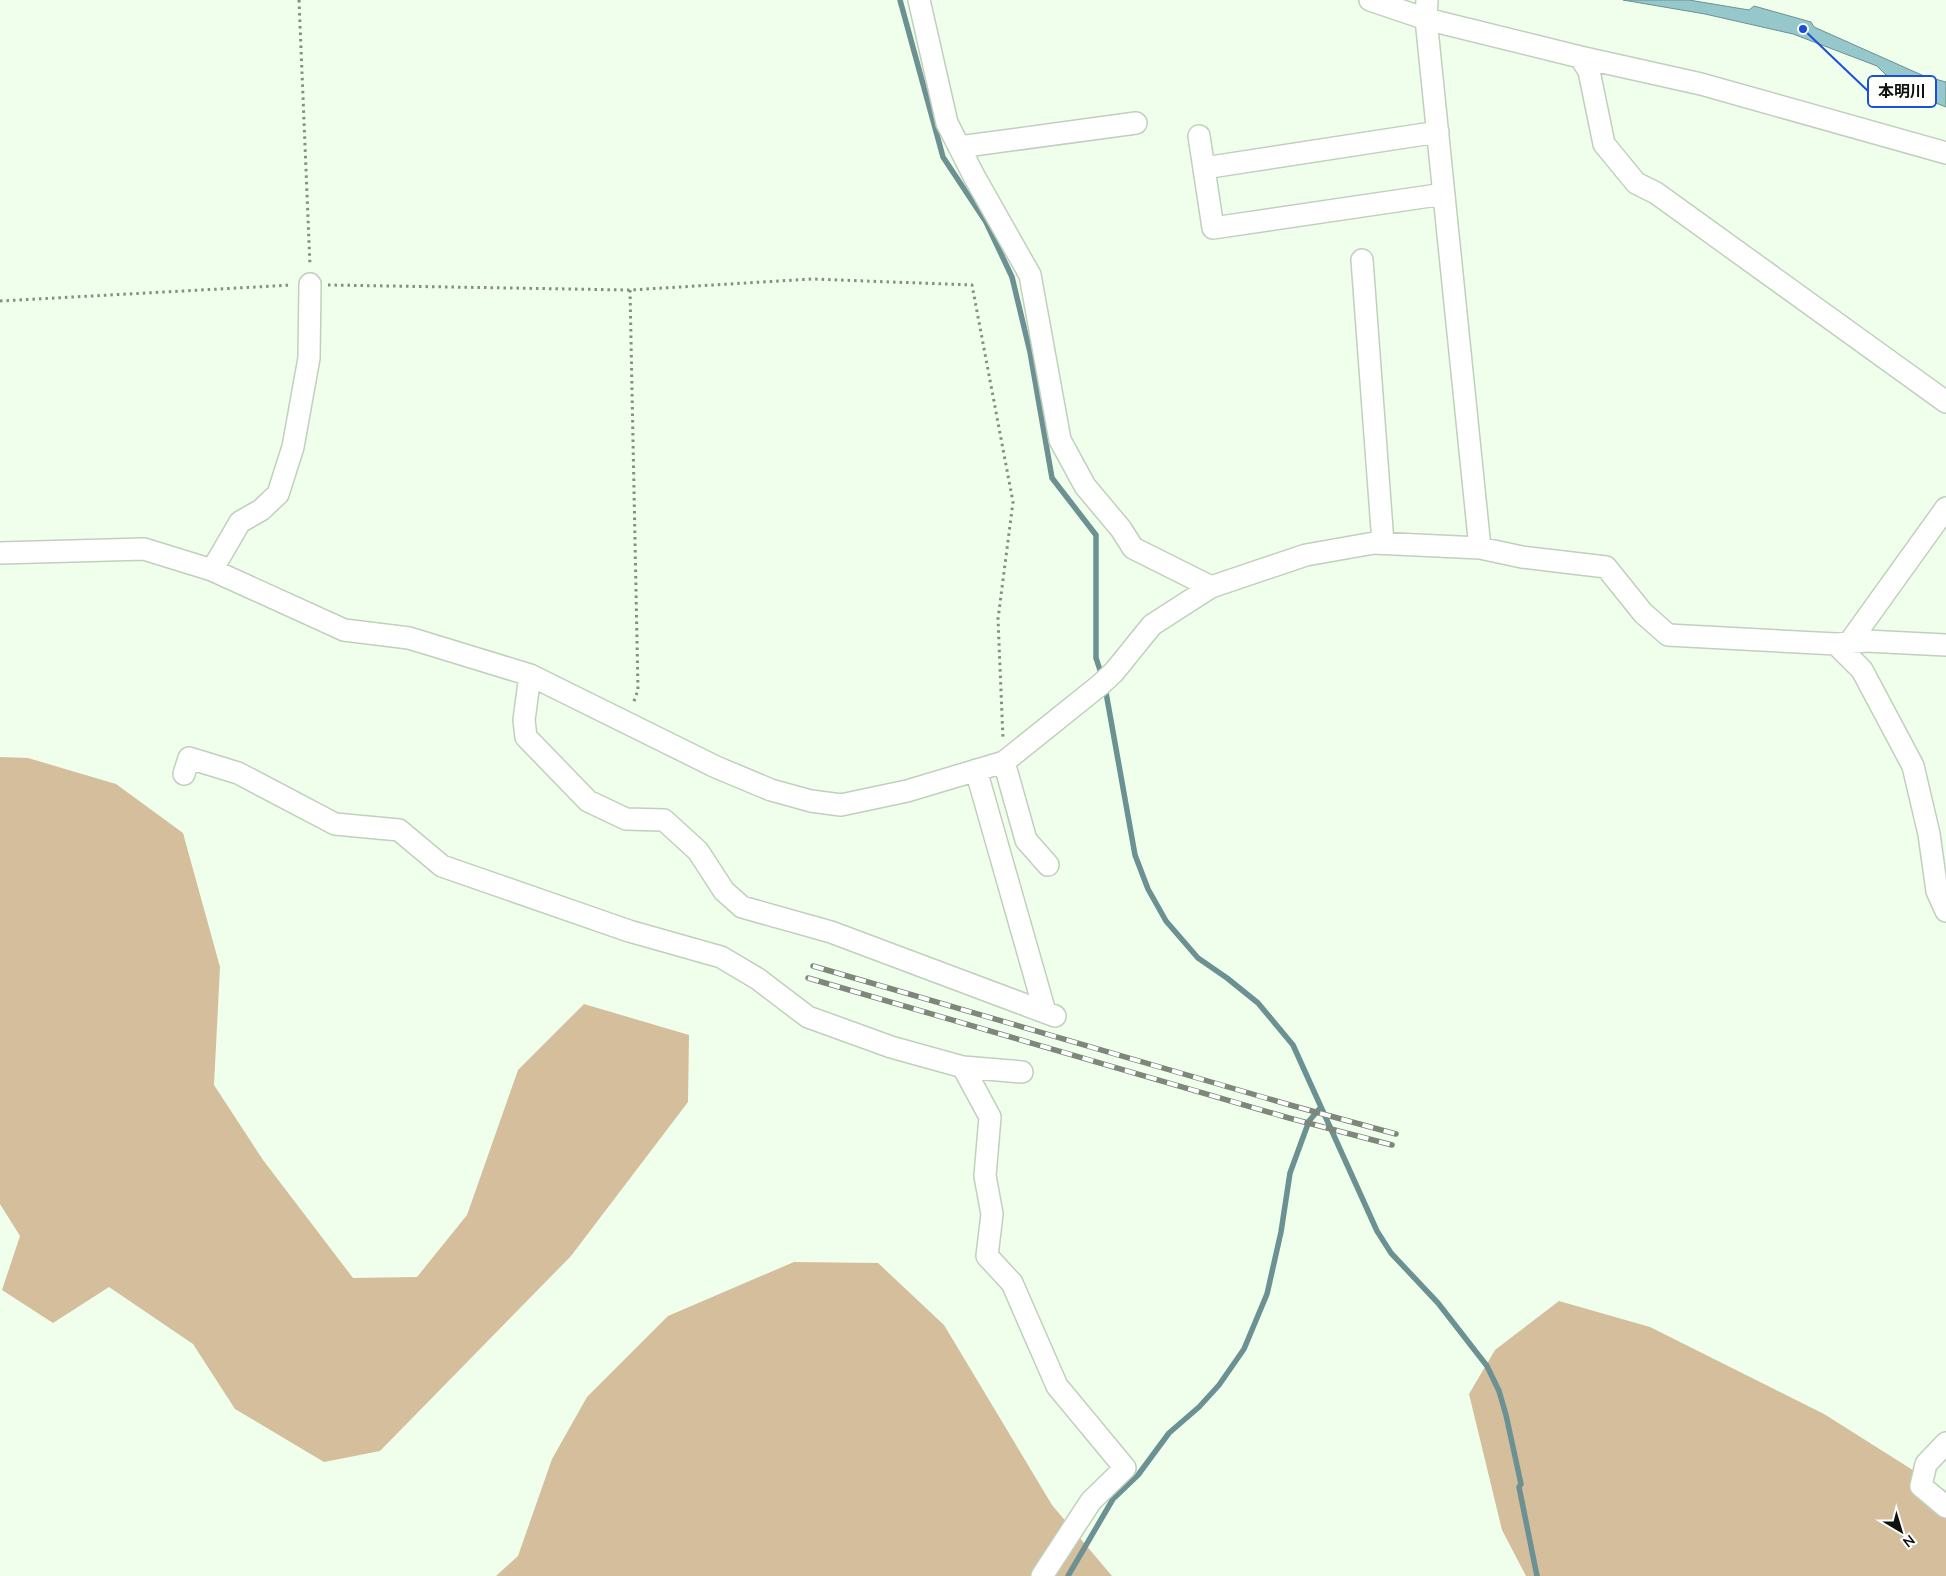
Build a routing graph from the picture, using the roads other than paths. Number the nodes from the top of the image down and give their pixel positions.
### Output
1 (919, 0) edge
2 (1370, 0) edge
3 (1426, 8) edge
4 (1580, 57) junction
5 (1136, 123) dead end
6 (1438, 132) junction
7 (1199, 136) dead end
8 (959, 147) junction
9 (1946, 153) edge
10 (1204, 168) junction
11 (1444, 194) junction
12 (1362, 260) dead end
13 (310, 284) road end
14 (1946, 402) edge
15 (1946, 508) edge
16 (1382, 543) junction
17 (1480, 548) junction
18 (0, 553) edge
19 (212, 570) junction
20 (1211, 587) junction
21 (1843, 644) junction
22 (1946, 645) edge
23 (530, 675) junction
24 (1004, 762) junction
25 (976, 770) junction
26 (184, 774) dead end
27 (1938, 843) edge
28 (1048, 865) dead end
29 (1946, 911) edge
30 (964, 1067) junction
31 (1022, 1072) dead end
32 (1946, 1443) edge
33 (1946, 1507) edge
34 (1042, 1576) edge

1 - 8 street
2 - 3 street
3 - 4 street
3 - 6 street
4 - 9 street
4 - 14 street
5 - 8 street
6 - 10 street
6 - 11 street
7 - 10 street
8 - 20 street
10 - 11 street
11 - 17 street
12 - 16 street
13 - 19 street
15 - 21 street
16 - 17 street
16 - 20 street
17 - 21 street
18 - 19 street
19 - 23 street
20 - 24 street
21 - 22 street
21 - 27 street
23 - 25 street
23 - 25 street
24 - 25 street
24 - 28 street
26 - 30 street
27 - 29 street
30 - 31 street
30 - 34 street
32 - 33 street

